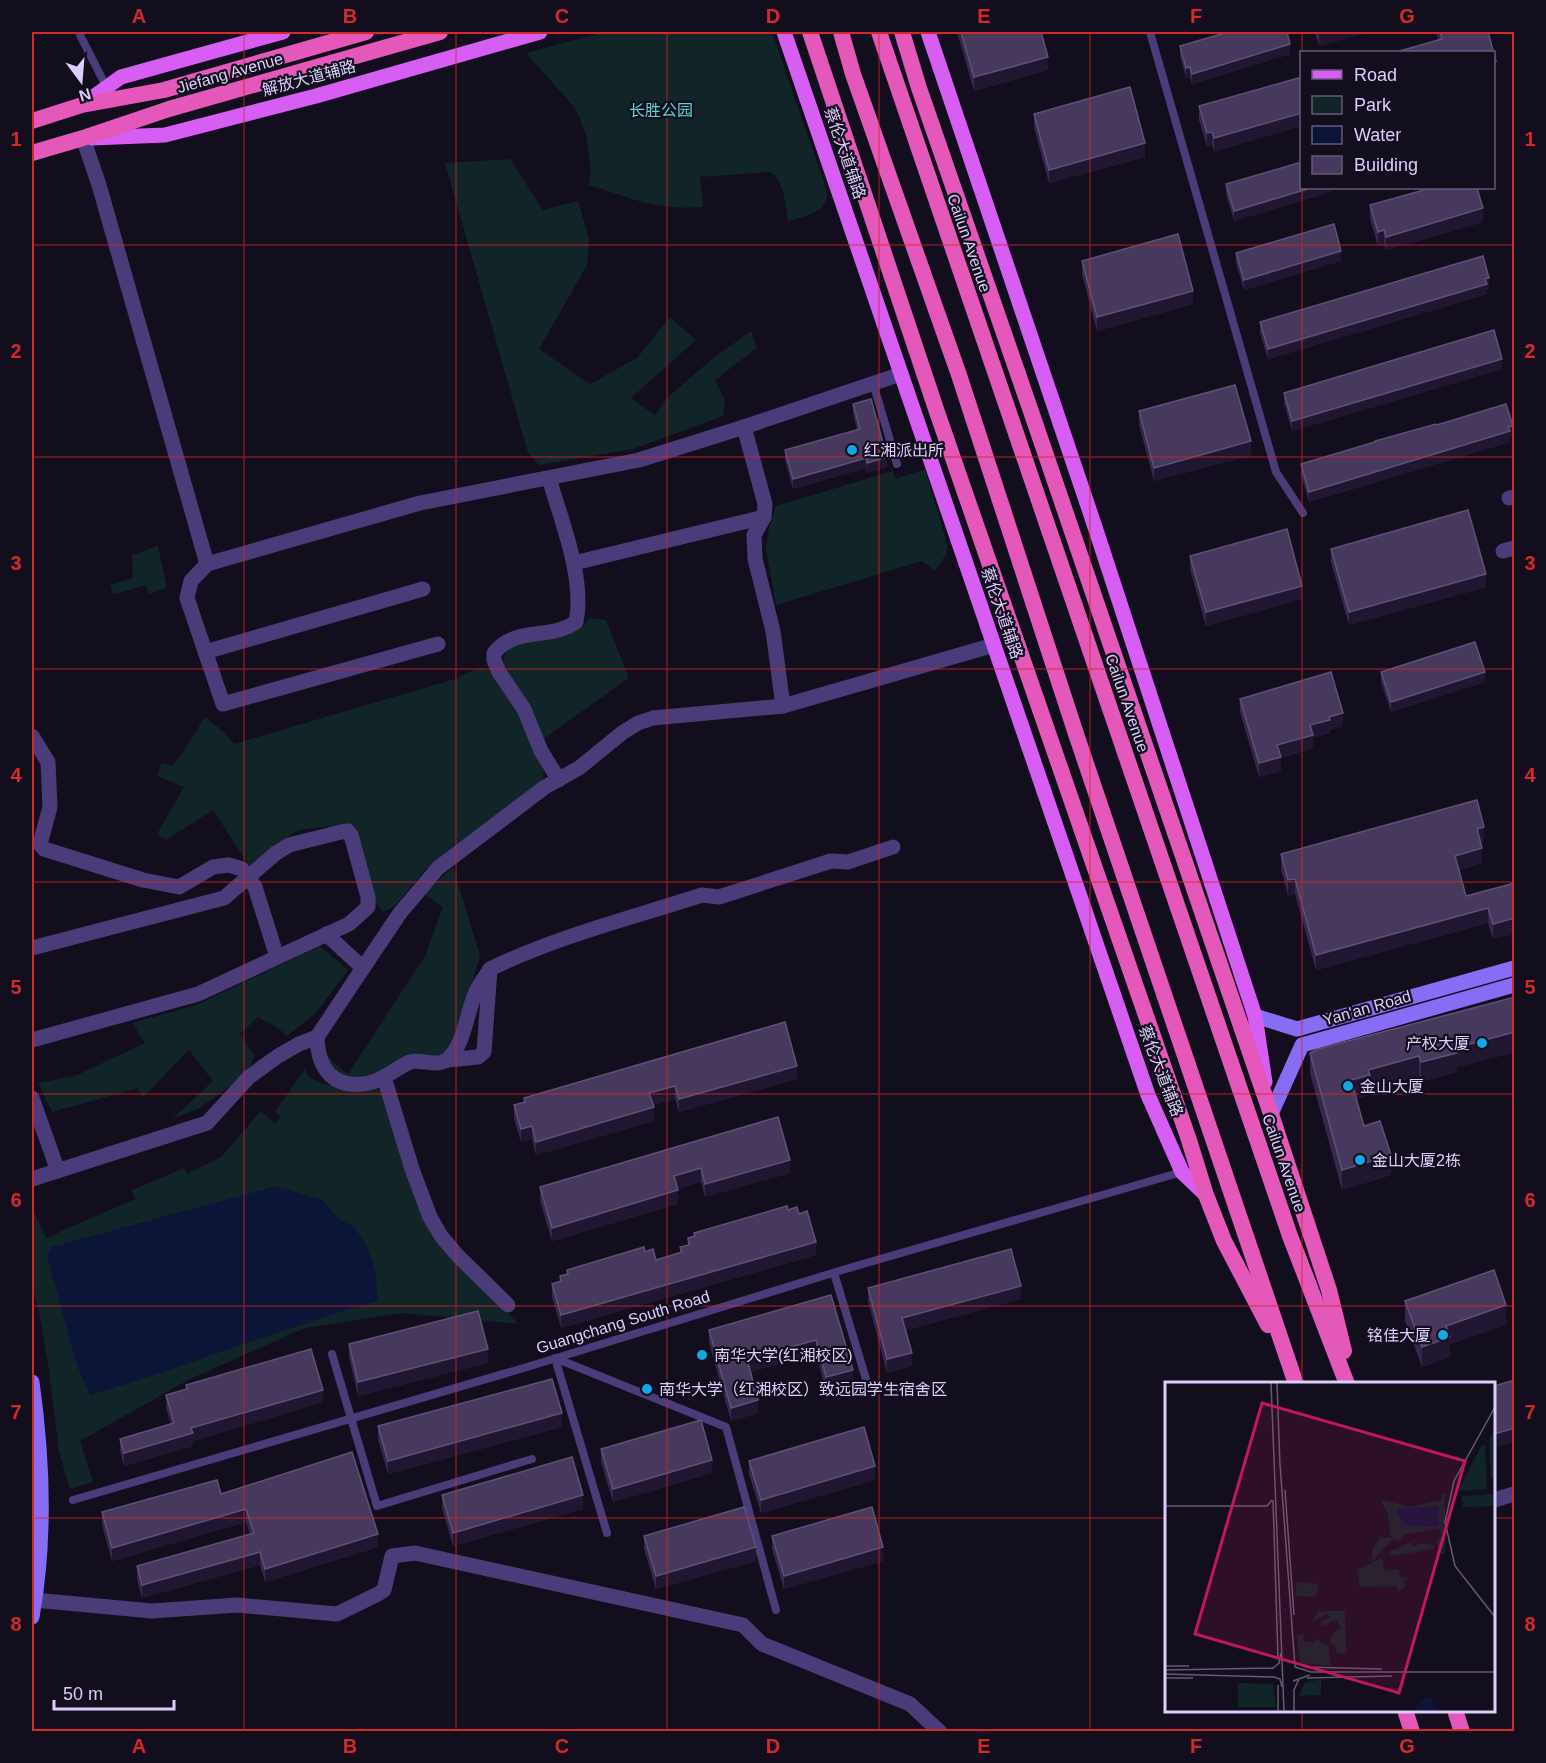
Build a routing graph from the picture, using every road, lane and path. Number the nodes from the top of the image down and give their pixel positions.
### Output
1 (79, 32) edge
2 (283, 32) edge
3 (366, 32) edge
4 (440, 32) edge
5 (540, 32) edge
6 (784, 32) edge
7 (841, 32) edge
8 (879, 32) edge
9 (902, 32) edge
10 (928, 32) edge
11 (1150, 32) edge
12 (812, 33) edge
13 (107, 88) junction
14 (82, 105) junction
15 (32, 121) edge
16 (83, 138) junction
17 (32, 153) edge
18 (901, 374) junction
19 (873, 383) junction
20 (744, 427) junction
21 (897, 464) dead end
22 (549, 478) junction
23 (1303, 513) dead end
24 (764, 517) junction
25 (574, 563) junction
26 (207, 564) junction
27 (423, 589) dead end
28 (438, 644) dead end
29 (994, 645) junction
30 (205, 651) junction
31 (783, 706) junction
32 (32, 736) edge
33 (559, 780) junction
34 (893, 847) dead end
35 (248, 877) junction
36 (326, 934) junction
37 (32, 948) edge
38 (278, 957) junction
39 (363, 968) junction
40 (1515, 968) edge
41 (490, 969) junction
42 (1515, 985) edge
43 (1255, 1016) junction
44 (317, 1037) junction
45 (32, 1040) edge
46 (448, 1060) junction
47 (384, 1077) junction
48 (32, 1098) edge
49 (1271, 1114) junction
50 (58, 1171) junction
51 (1182, 1172) junction
52 (32, 1179) edge
53 (1206, 1195) junction
54 (834, 1273) junction
55 (508, 1305) dead end
56 (332, 1354) dead end
57 (555, 1358) junction
58 (1294, 1377) edge
59 (32, 1382) edge
60 (1349, 1382) edge
61 (1349, 1382) edge
62 (869, 1389) dead end
63 (351, 1418) junction
64 (532, 1459) dead end
65 (1515, 1485) edge
66 (1495, 1491) edge
67 (1515, 1494) edge
68 (73, 1500) dead end
69 (1495, 1500) edge
70 (607, 1533) dead end
71 (34, 1600) junction
72 (776, 1610) dead end
73 (32, 1617) edge
74 (1406, 1712) edge
75 (1456, 1712) edge
76 (940, 1731) edge
77 (1412, 1731) edge
78 (1462, 1731) edge

1 - 13 lane
2 - 13 main road
3 - 14 highway, Jiefang Avenue
4 - 16 highway, Jiefang Avenue
5 - 16 main road, 解放大道辅路
6 - 18 main road, 蔡伦大道辅路
7 - 58 highway
8 - 60 highway, Cailun Avenue
9 - 49 highway
10 - 43 main road
11 - 23 lane
12 - 53 highway
13 - 14 main road
14 - 15 highway, Jiefang Avenue
16 - 17 highway, Jiefang Avenue
16 - 26 street
18 - 19 street
18 - 29 main road, 蔡伦大道辅路
19 - 20 street
19 - 21 lane
20 - 22 street
20 - 24 street
22 - 25 street
22 - 26 street
24 - 25 street
24 - 31 street
25 - 33 street
26 - 30 street
27 - 30 street
28 - 30 street
29 - 31 street
29 - 51 main road, 蔡伦大道辅路
31 - 33 street
32 - 35 street
33 - 39 street
34 - 41 street
35 - 36 street
35 - 37 street
35 - 38 street
36 - 38 street
36 - 39 street
38 - 45 street
39 - 44 street
40 - 43 main road, Yan'an Road
41 - 46 street
41 - 46 street
42 - 49 main road, Yan'an Road
43 - 49 main road
44 - 47 street
44 - 50 street
46 - 47 street
47 - 55 street
48 - 50 street
49 - 61 highway
50 - 52 street
51 - 53 main road, 蔡伦大道辅路
51 - 54 lane, Guangchang South Road
53 - 58 highway
54 - 57 lane, Guangchang South Road
54 - 62 lane
56 - 63 lane
57 - 63 lane, Guangchang South Road
57 - 70 lane
57 - 72 lane
59 - 71 main road
63 - 64 lane
63 - 68 lane, Guangchang South Road
65 - 66 street
67 - 69 street
71 - 73 main road
71 - 76 street
74 - 77 highway
75 - 78 highway

